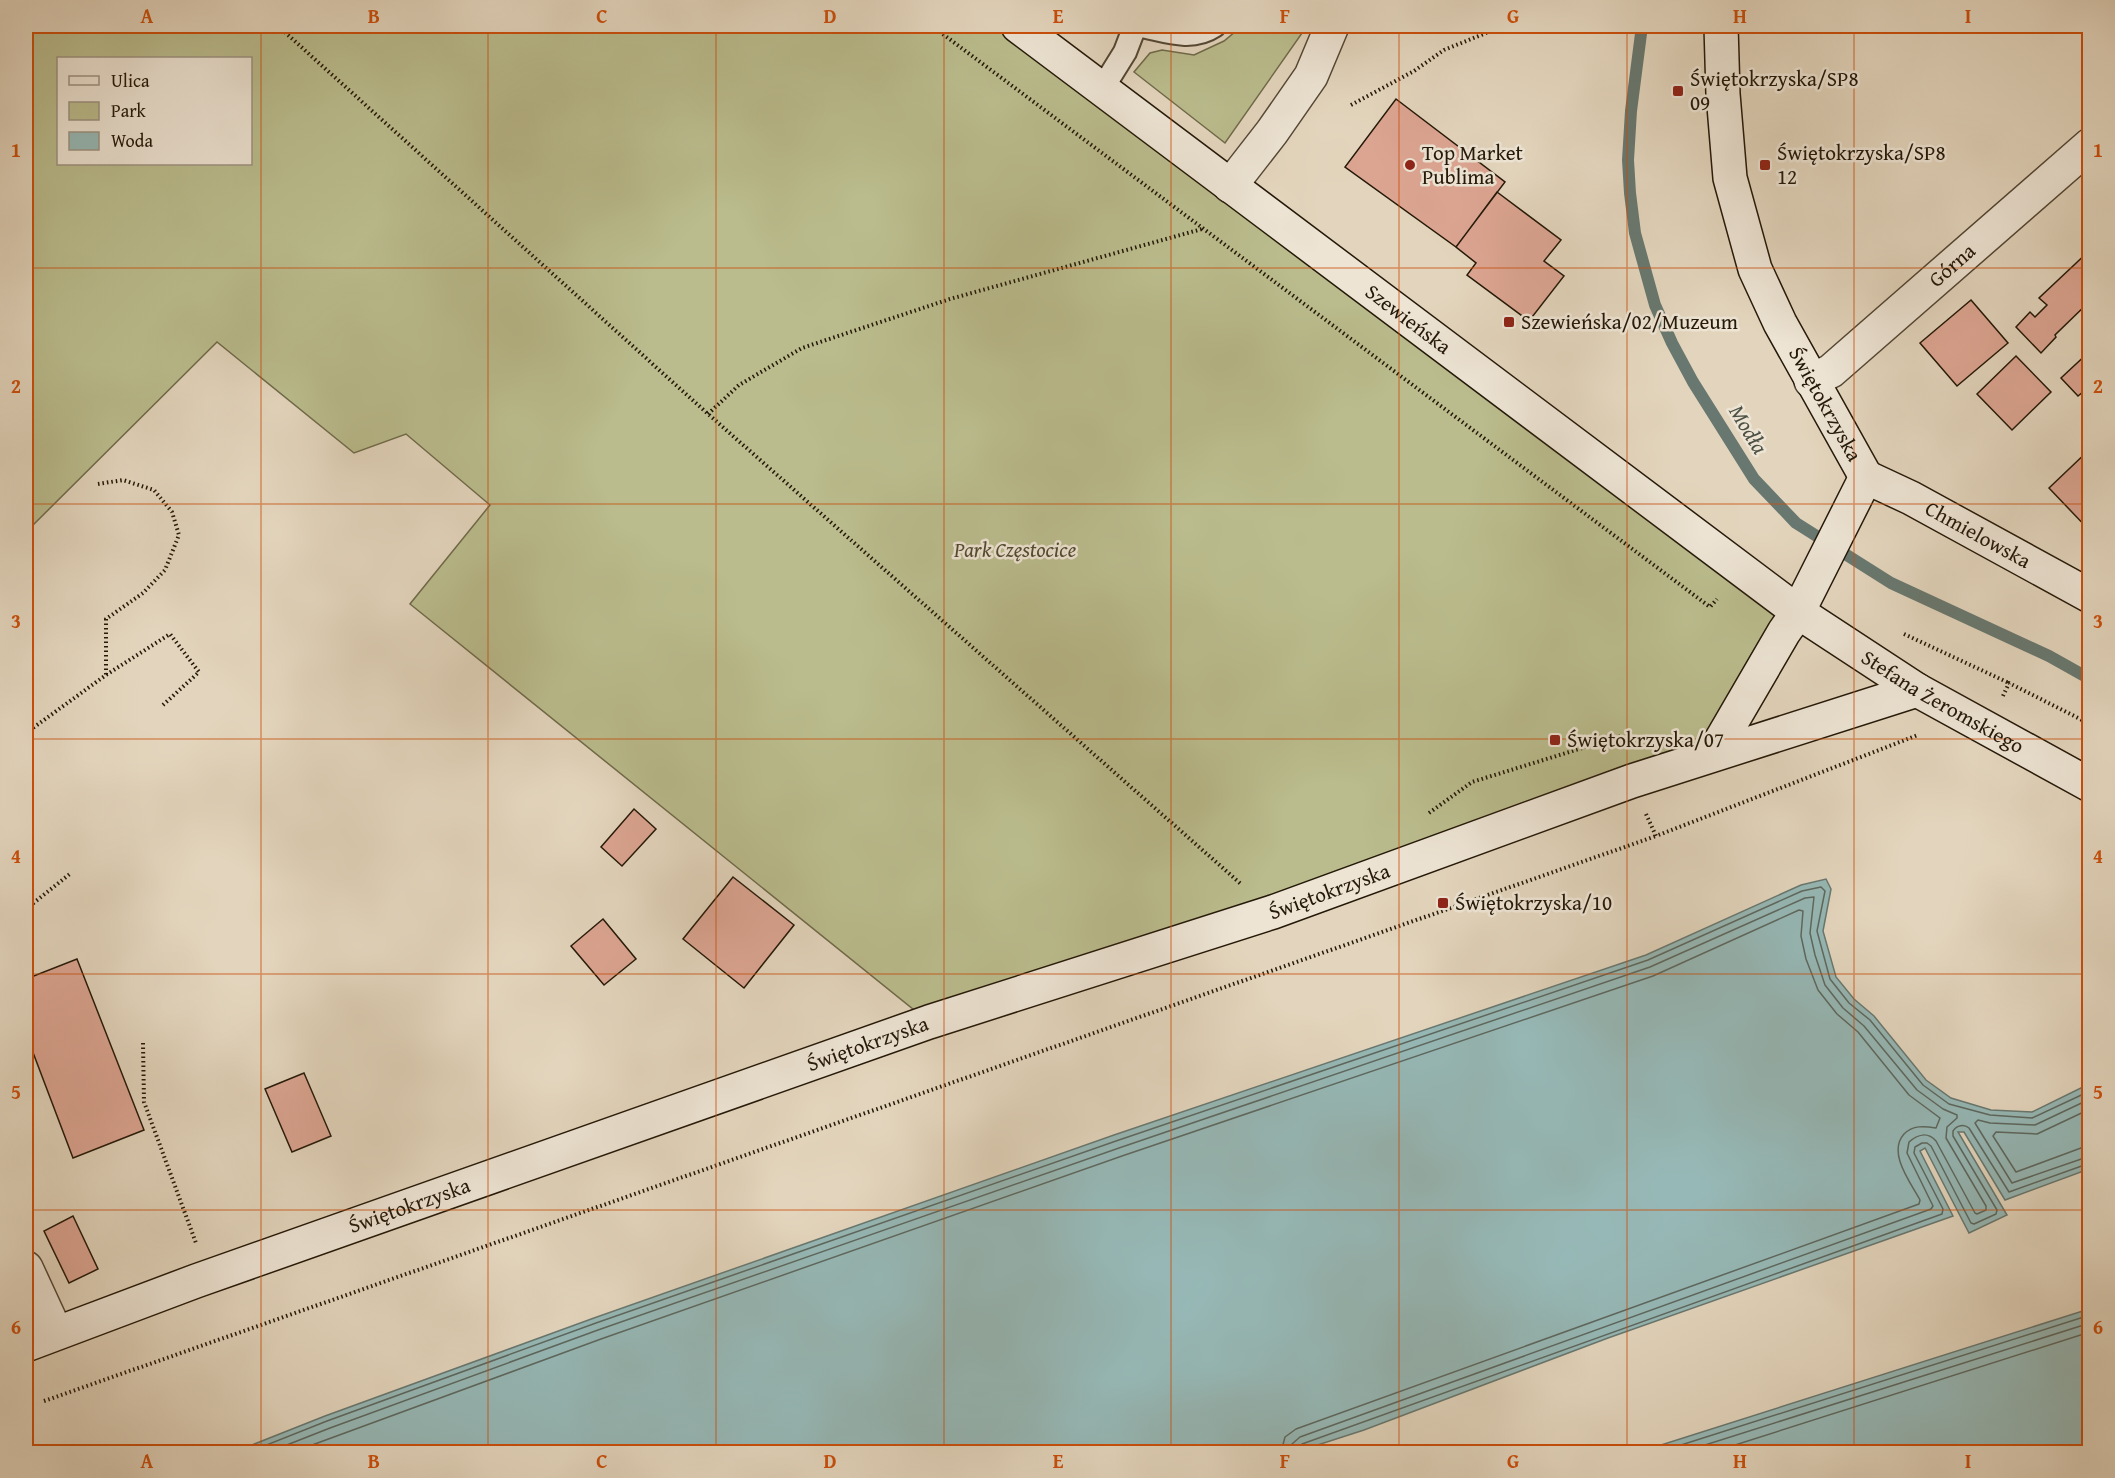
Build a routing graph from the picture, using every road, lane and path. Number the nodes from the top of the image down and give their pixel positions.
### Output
1 (278, 26) edge
2 (932, 26) edge
3 (1018, 26) edge
4 (1135, 26) edge
5 (1142, 26) edge
6 (1214, 26) edge
7 (1332, 26) edge
8 (1492, 26) edge
9 (1720, 26) edge
10 (1102, 89) junction
11 (1351, 105) dead end
12 (2090, 145) edge
13 (1230, 186) junction
14 (1203, 229) junction
15 (1811, 381) junction
16 (708, 414) junction
17 (1866, 477) junction
18 (98, 484) dead end
19 (1741, 571) junction
20 (2090, 596) edge
21 (1798, 612) junction
22 (1896, 630) dead end
23 (106, 675) junction
24 (2009, 683) dead end
25 (1917, 690) junction
26 (163, 705) dead end
27 (26, 733) edge
28 (1713, 754) junction
29 (2090, 785) edge
30 (1656, 836) dead end
31 (71, 873) dead end
32 (26, 909) edge
33 (1273, 912) junction
34 (143, 1043) dead end
35 (26, 1268) edge
36 (208, 1277) junction
37 (56, 1333) junction
38 (26, 1345) edge
39 (44, 1401) dead end

1 - 16 path
2 - 14 path
3 - 10 street, Szewieńska
4 - 10 lane
5 - 6 lane
7 - 13 street
8 - 11 path
9 - 15 street, Świętokrzyska
10 - 13 street, Szewieńska
12 - 15 street, Górna
13 - 19 street, Szewieńska
14 - 16 path
14 - 19 path
15 - 17 street, Świętokrzyska
16 - 33 path
17 - 20 street, Chmielowska
17 - 21 street, Świętokrzyska
18 - 23 path
19 - 21 street, Szewieńska
21 - 25 street, Stefana Żeromskiego
21 - 28 street, Świętokrzyska
22 - 24 path
23 - 26 path
23 - 27 path
25 - 28 street, Świętokrzyska
25 - 29 street, Stefana Żeromskiego
28 - 33 street, Świętokrzyska
30 - 39 path
31 - 32 path
33 - 36 street, Świętokrzyska
34 - 36 path
35 - 37 street
36 - 37 street, Świętokrzyska
37 - 38 street, Świętokrzyska

